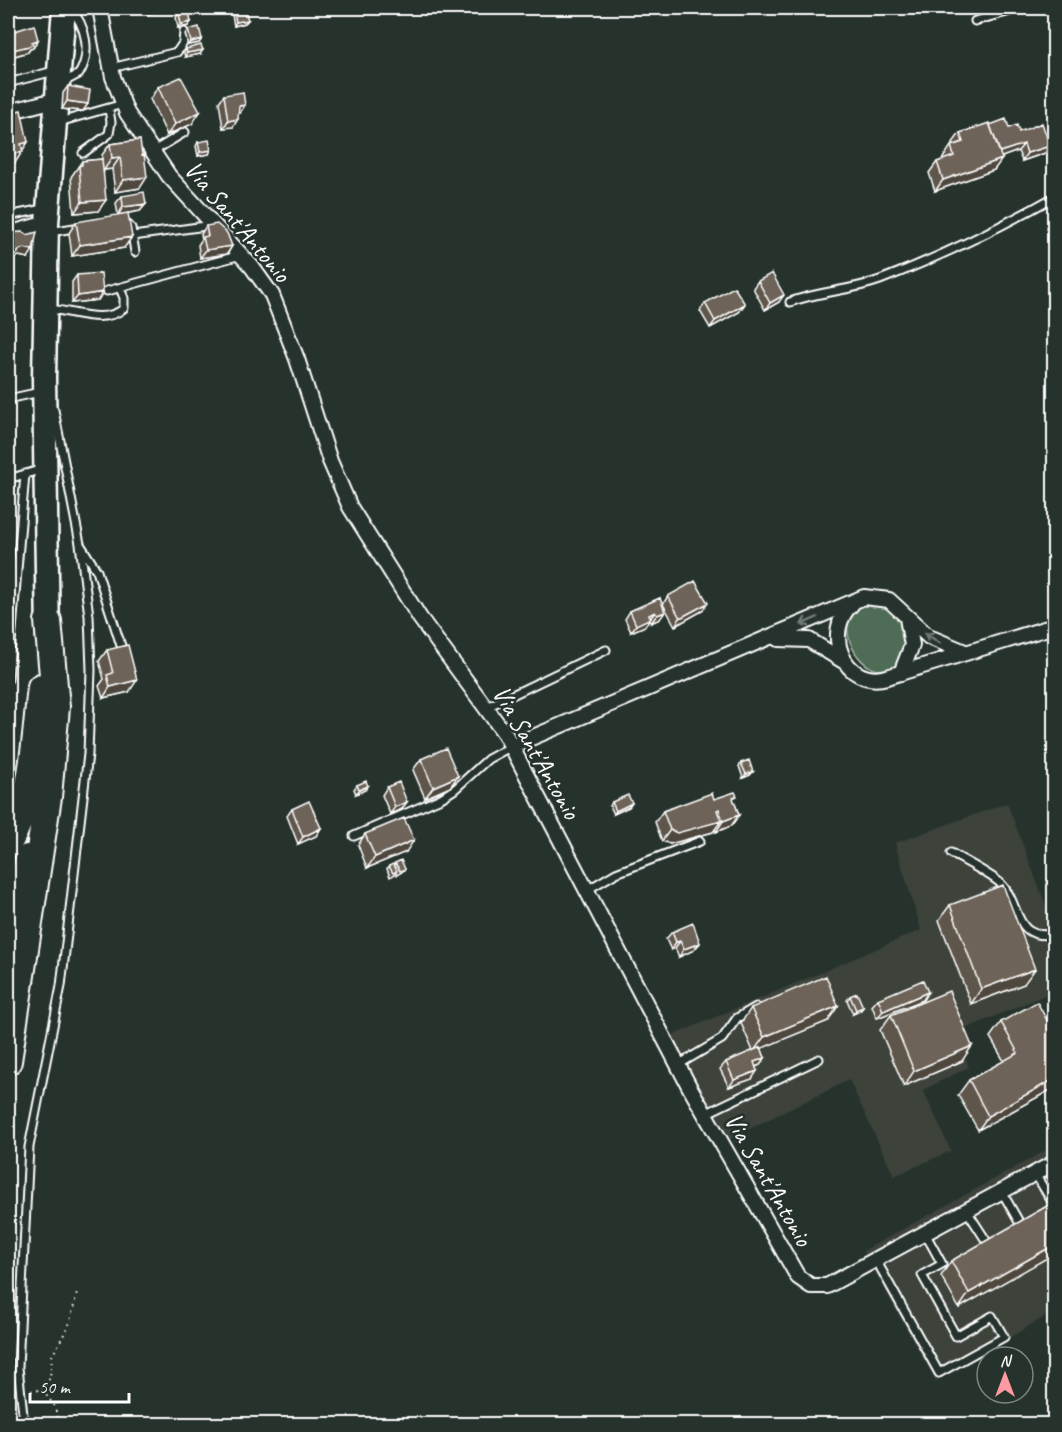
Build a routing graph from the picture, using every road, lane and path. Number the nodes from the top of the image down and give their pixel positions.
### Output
1 (64, 8) edge
2 (69, 8) edge
3 (100, 8) edge
4 (1021, 8) edge
5 (975, 21) dead end
6 (184, 32) dead end
7 (111, 68) junction
8 (8, 83) edge
9 (57, 85) junction
10 (116, 106) junction
11 (8, 112) edge
12 (54, 123) junction
13 (185, 132) dead end
14 (152, 152) junction
15 (82, 153) dead end
16 (1054, 196) edge
17 (8, 216) edge
18 (48, 221) junction
19 (116, 221) edge
20 (213, 225) junction
21 (86, 226) edge
22 (8, 234) edge
23 (133, 236) junction
24 (135, 252) dead end
25 (241, 255) junction
26 (120, 288) junction
27 (107, 291) dead end
28 (790, 302) dead end
29 (46, 309) junction
30 (44, 385) junction
31 (8, 399) edge
32 (35, 471) junction
33 (8, 479) edge
34 (80, 544) junction
35 (858, 599) junction
36 (906, 614) junction
37 (48, 621) junction
38 (1054, 626) edge
39 (9, 641) edge
40 (760, 643) junction
41 (606, 650) dead end
42 (965, 652) junction
43 (845, 662) junction
44 (128, 668) edge
45 (901, 673) junction
46 (8, 679) edge
47 (487, 707) junction
48 (512, 746) junction
49 (354, 836) dead end
50 (700, 841) dead end
51 (8, 844) edge
52 (951, 853) dead end
53 (586, 890) junction
54 (1054, 934) edge
55 (8, 948) edge
56 (764, 1004) edge
57 (819, 1059) dead end
58 (8, 1061) edge
59 (678, 1065) junction
60 (705, 1114) junction
61 (1054, 1163) edge
62 (1035, 1174) junction
63 (1002, 1192) junction
64 (1053, 1203) edge
65 (967, 1211) junction
66 (1019, 1222) edge
67 (925, 1233) junction
68 (987, 1242) edge
69 (876, 1260) junction
70 (77, 1293) dead end
71 (42, 1390) junction
72 (20, 1393) junction
73 (24, 1425) edge
74 (60, 1425) edge

1 - 9 main road
2 - 9 lane
3 - 7 street, Via Sant'Antonio
4 - 5 lane
6 - 7 lane
7 - 10 street, Via Sant'Antonio
8 - 9 lane
9 - 11 street
9 - 12 main road
10 - 12 lane
10 - 14 street, Via Sant'Antonio
10 - 15 lane
12 - 18 main road
13 - 14 lane
14 - 20 street, Via Sant'Antonio
16 - 28 lane
17 - 18 lane
18 - 21 lane
18 - 22 street
18 - 29 main road
19 - 23 lane
20 - 23 lane
20 - 25 street, Via Sant'Antonio
23 - 24 lane
25 - 26 lane
25 - 47 street, Via Sant'Antonio
26 - 27 lane
26 - 29 lane
29 - 30 main road
30 - 31 lane
30 - 32 main road
30 - 34 lane
32 - 33 lane
32 - 37 main road
32 - 39 lane
34 - 44 lane
34 - 72 lane
35 - 36 street
35 -> 40 street
35 - 43 street
42 -> 36 street
36 - 45 street
37 - 51 highway
37 - 55 main road
37 - 58 highway
38 - 42 street
39 - 46 lane
40 - 43 street
40 - 48 street
41 - 47 lane
42 - 45 street
43 - 45 street
47 - 48 street, Via Sant'Antonio
48 - 49 lane
48 - 53 street, Via Sant'Antonio
50 - 53 lane
52 - 54 lane
53 - 59 street, Via Sant'Antonio
56 - 59 lane
57 - 60 lane
59 - 60 street, Via Sant'Antonio
60 - 69 street, Via Sant'Antonio
61 - 62 street, Via Sant'Antonio
62 - 63 street, Via Sant'Antonio
62 - 64 lane
63 - 65 street, Via Sant'Antonio
63 - 66 lane
65 - 67 street, Via Sant'Antonio
65 - 68 lane
67 - 69 street, Via Sant'Antonio
67 - 69 lane
70 - 71 path
71 - 72 path
71 - 74 path
72 - 73 lane

